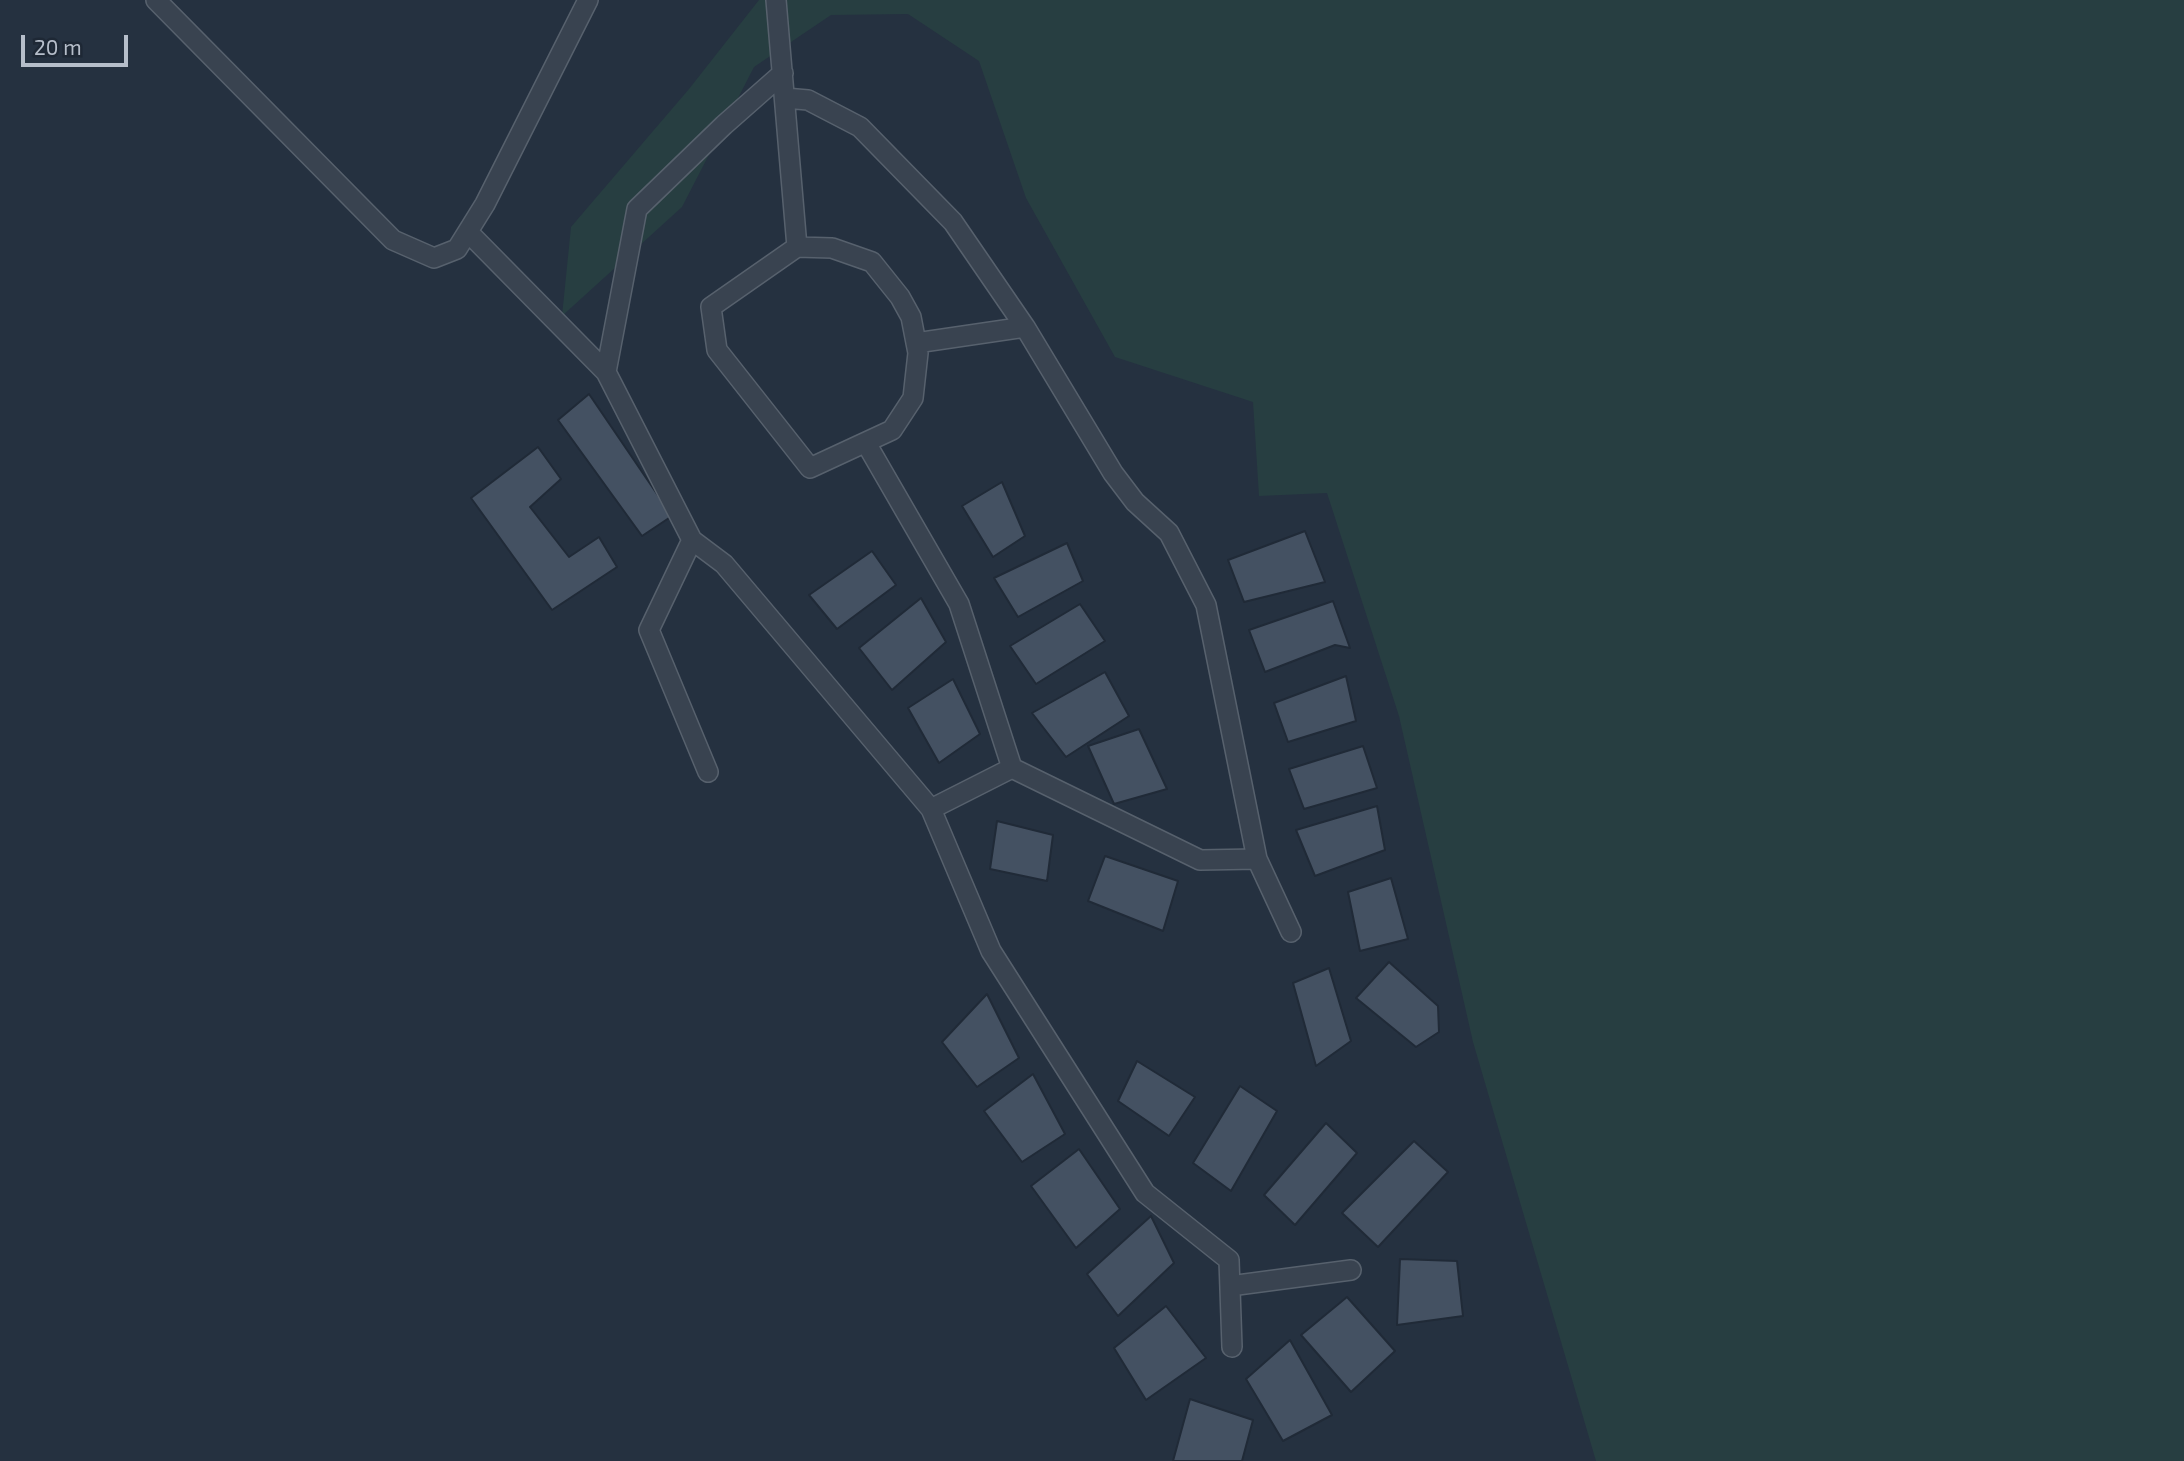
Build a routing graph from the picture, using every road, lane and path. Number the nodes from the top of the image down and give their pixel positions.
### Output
1 (156, 0) edge
2 (588, 0) edge
3 (776, 0) edge
4 (783, 74) junction
5 (785, 99) junction
6 (468, 232) junction
7 (797, 247) junction
8 (1025, 327) junction
9 (916, 343) junction
10 (606, 372) junction
11 (866, 443) junction
12 (692, 540) junction
13 (1012, 768) junction
14 (708, 772) dead end
15 (931, 809) junction
16 (1257, 859) junction
17 (1291, 932) dead end
18 (1351, 1270) dead end
19 (1230, 1286) junction
20 (1232, 1347) dead end

1 - 6 lane
2 - 6 lane
3 - 4 lane
4 - 5 lane
4 - 10 lane
5 - 7 lane
5 - 8 lane
6 - 10 lane
7 - 9 lane
7 - 11 lane
8 - 9 lane
8 - 16 lane
9 - 11 lane
10 - 12 lane
11 - 13 lane
12 - 14 lane
12 - 15 lane
13 - 15 lane
13 - 16 lane
15 - 19 lane
16 - 17 lane
18 - 19 lane
19 - 20 lane

